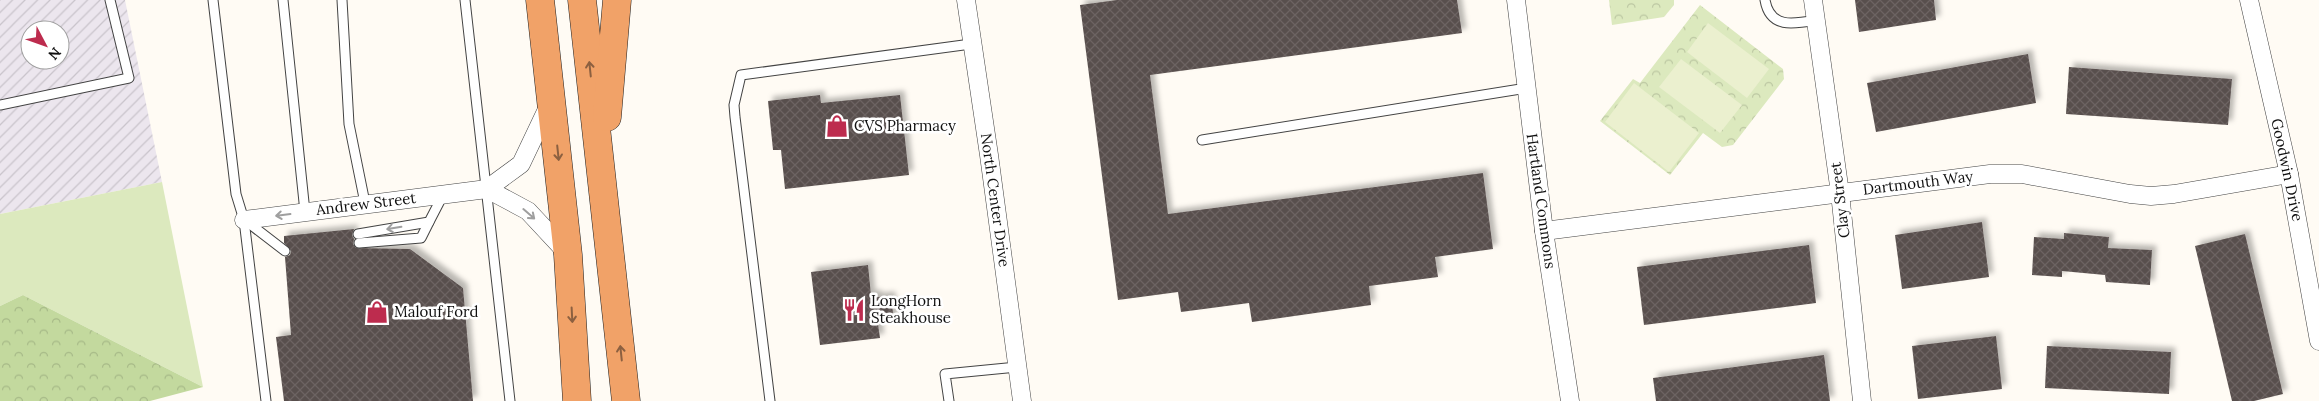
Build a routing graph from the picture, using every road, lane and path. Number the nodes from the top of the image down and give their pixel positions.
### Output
1 (110, 0) edge
2 (213, 0) edge
3 (283, 0) edge
4 (342, 0) edge
5 (465, 0) edge
6 (540, 0) edge
7 (582, 0) edge
8 (617, 0) edge
9 (966, 0) edge
10 (1516, 0) edge
11 (1765, 0) edge
12 (1813, 0) edge
13 (2248, 0) edge
14 (1816, 20) junction
15 (971, 44) junction
16 (1527, 88) junction
17 (552, 97) junction
18 (0, 105) edge
19 (1202, 140) dead end
20 (2290, 174) junction
21 (602, 179) junction
22 (487, 189) junction
23 (1840, 192) junction
24 (443, 195) junction
25 (365, 203) junction
26 (305, 212) junction
27 (244, 220) junction
28 (429, 222) junction
29 (1544, 231) junction
30 (285, 247) dead end
31 (568, 255) junction
32 (2319, 341) edge
33 (1017, 366) junction
34 (266, 401) edge
35 (510, 401) edge
36 (577, 401) edge
37 (626, 401) edge
38 (770, 401) edge
39 (949, 401) edge
40 (1022, 401) edge
41 (1570, 401) edge
42 (1862, 401) edge

1 - 18 lane
2 - 27 lane
3 - 26 lane
4 - 25 lane
5 - 22 lane
6 - 17 highway
21 -> 7 highway
8 - 21 highway
9 - 15 street, North Center Drive
10 - 16 street, Hartland Commons
11 - 14 lane
12 - 14 street, Clay Street
13 - 20 street, Goodwin Drive
14 - 23 street, Clay Street
15 - 33 street, North Center Drive
15 - 38 lane
16 - 19 lane
16 - 29 street, Hartland Commons
17 - 22 street, Andrew Street
17 -> 31 highway
20 - 23 street, Dartmouth Way
20 - 32 street, Goodwin Drive
37 -> 21 highway
22 - 24 street, Andrew Street
22 -> 31 street
22 - 35 lane
23 - 29 street, Dartmouth Way
23 - 42 street, Clay Street
24 - 25 street, Andrew Street
24 - 28 lane
25 - 26 street, Andrew Street
26 -> 27 street, Andrew Street
27 - 30 lane
27 - 34 lane
28 -> 28 lane
29 - 41 street, Hartland Commons
31 -> 36 highway
33 - 39 lane
33 - 40 street, North Center Drive

